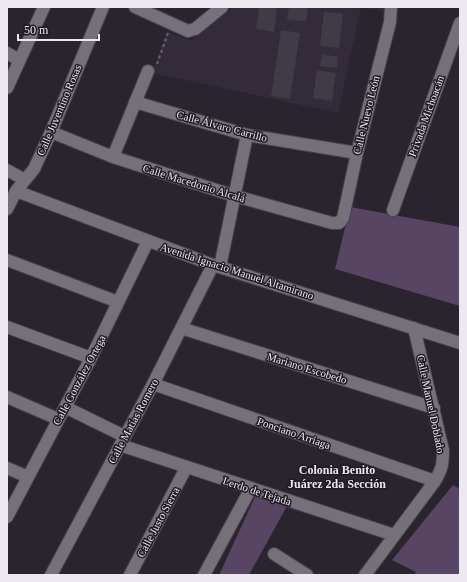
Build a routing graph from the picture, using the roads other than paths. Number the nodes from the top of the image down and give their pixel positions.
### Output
1 (44, 7) edge
2 (102, 7) edge
3 (135, 7) edge
4 (206, 7) edge
5 (222, 7) edge
6 (391, 7) edge
7 (460, 22) edge
8 (195, 28) junction
9 (7, 53) edge
10 (20, 60) junction
11 (148, 71) road end
12 (7, 88) edge
13 (135, 102) junction
14 (51, 132) junction
15 (248, 135) junction
16 (357, 153) junction
17 (112, 157) junction
18 (7, 170) edge
19 (25, 180) junction
20 (16, 192) junction
21 (235, 196) junction
22 (7, 209) edge
23 (393, 210) dead end
24 (339, 223) joint
25 (148, 241) junction
26 (7, 260) edge
27 (216, 266) junction
28 (118, 302) junction
29 (7, 327) edge
30 (181, 328) junction
31 (414, 328) junction
32 (460, 342) edge
33 (91, 358) junction
34 (153, 384) junction
35 (7, 397) edge
36 (65, 407) junction
37 (434, 408) junction
38 (58, 419) junction
39 (122, 441) junction
40 (7, 468) edge
41 (186, 468) junction
42 (28, 477) junction
43 (435, 481) junction
44 (250, 488) junction
45 (7, 517) edge
46 (394, 535) junction
47 (274, 554) dead end
48 (51, 575) edge
49 (130, 575) edge
50 (204, 575) edge
51 (307, 575) edge
52 (365, 575) edge

1 - 10 street
2 - 14 street, Calle Juventino Rosas
3 - 8 street
4 - 8 street
5 - 8 street
6 - 16 street, Calle Nuevo León
7 - 23 street, Privada Michoacán
9 - 10 street
10 - 12 street
11 - 13 street
13 - 15 street, Calle Álvaro Carrillo
13 - 17 street
14 - 17 street, Calle Macedonio Alcalá
14 - 19 street, Calle Juventino Rosas
15 - 16 street, Calle Álvaro Carrillo
15 - 21 street, Calle Matías Romero
16 - 24 street, Calle Nuevo León
17 - 21 street, Calle Macedonio Alcalá
18 - 19 street
19 - 20 street, Calle Juventino Rosas
20 - 22 street, Calle Juventino Rosas
20 - 25 street, Avenida Ignacio Manuel Altamirano
21 - 24 street, Calle Macedonio Alcalá
21 - 27 street, Calle Matías Romero
25 - 27 street, Avenida Ignacio Manuel Altamirano
25 - 28 street, Calle González Ortega
26 - 28 street
27 - 30 street, Calle Matías Romero
27 - 31 street, Avenida Ignacio Manuel Altamirano
28 - 33 street, Calle González Ortega
29 - 33 street
30 - 34 street, Calle Matías Romero
30 - 37 street, Mariano Escobedo
31 - 32 street, Avenida Ignacio Manuel Altamirano
31 - 37 street, Calle Manuel Doblado
33 - 36 street, Calle González Ortega
34 - 39 street, Calle Matías Romero
34 - 43 street, Ponciano Arriaga
35 - 38 street
36 - 38 street, Calle González Ortega
36 - 39 street, Lerdo de Tejada
37 - 43 street, Calle Manuel Doblado
38 - 42 street, Calle González Ortega
39 - 41 street, Lerdo de Tejada
39 - 48 street, Calle Matías Romero
40 - 42 street
41 - 44 street, Lerdo de Tejada
41 - 49 street, Calle Justo Sierra
42 - 45 street, Calle González Ortega
43 - 46 street, Calle Manuel Doblado
44 - 46 street, Lerdo de Tejada
44 - 50 street
46 - 52 street, Calle Manuel Doblado
47 - 51 street

